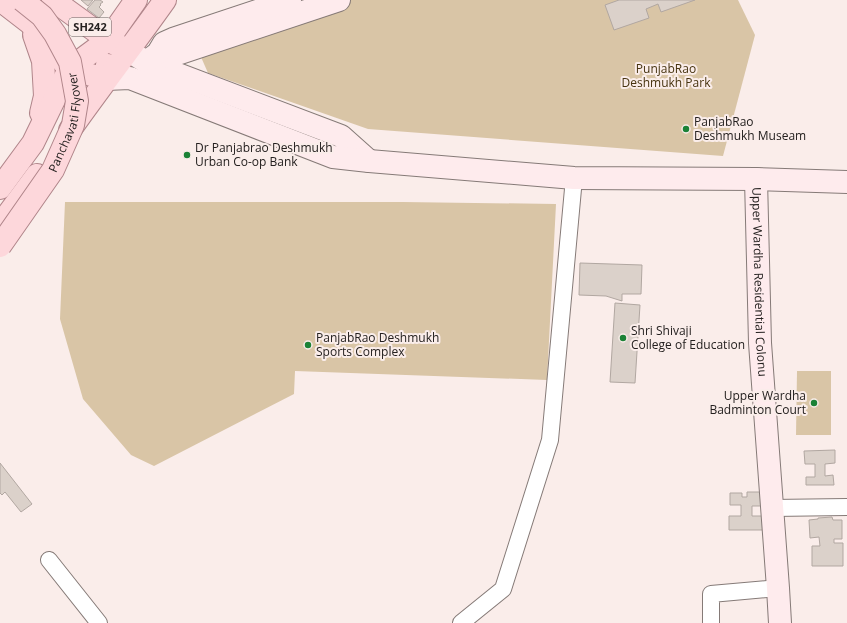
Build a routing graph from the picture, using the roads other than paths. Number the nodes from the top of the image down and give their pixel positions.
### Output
1 (0, 0) edge
2 (22, 0) edge
3 (53, 0) edge
4 (136, 0) edge
5 (165, 0) edge
6 (290, 0) edge
7 (339, 0) edge
8 (30, 23) junction
9 (144, 55) junction
10 (107, 60) junction
11 (68, 69) junction
12 (130, 78) junction
13 (33, 143) junction
14 (369, 161) junction
15 (574, 178) junction
16 (756, 180) junction
17 (847, 182) edge
18 (0, 188) edge
19 (0, 225) edge
20 (0, 246) edge
21 (847, 507) edge
22 (772, 508) junction
23 (49, 560) dead end
24 (778, 588) junction
25 (99, 623) edge
26 (461, 623) edge
27 (711, 623) edge
28 (780, 623) edge

1 - 8 main road
2 - 20 main road, Panchavati Flyover, bridge
3 - 10 main road, SH242
4 - 10 main road
5 - 9 main road
6 - 9 street
7 - 9 street
8 - 11 main road
8 - 13 main road
9 - 10 main road, SH242
9 - 10 main road
9 - 12 street
9 - 14 street
10 - 11 main road
10 - 11 main road
10 - 12 street
10 - 19 main road
11 - 13 main road
12 - 14 street
13 - 18 main road
14 - 15 street
15 - 16 street
15 - 26 street
16 - 17 street
16 - 22 street, Upper Wardha Residential Colonu
21 - 22 street
22 - 24 street, Upper Wardha Residential Colonu
23 - 25 street
24 - 27 street
24 - 28 street, Upper Wardha Residential Colonu

